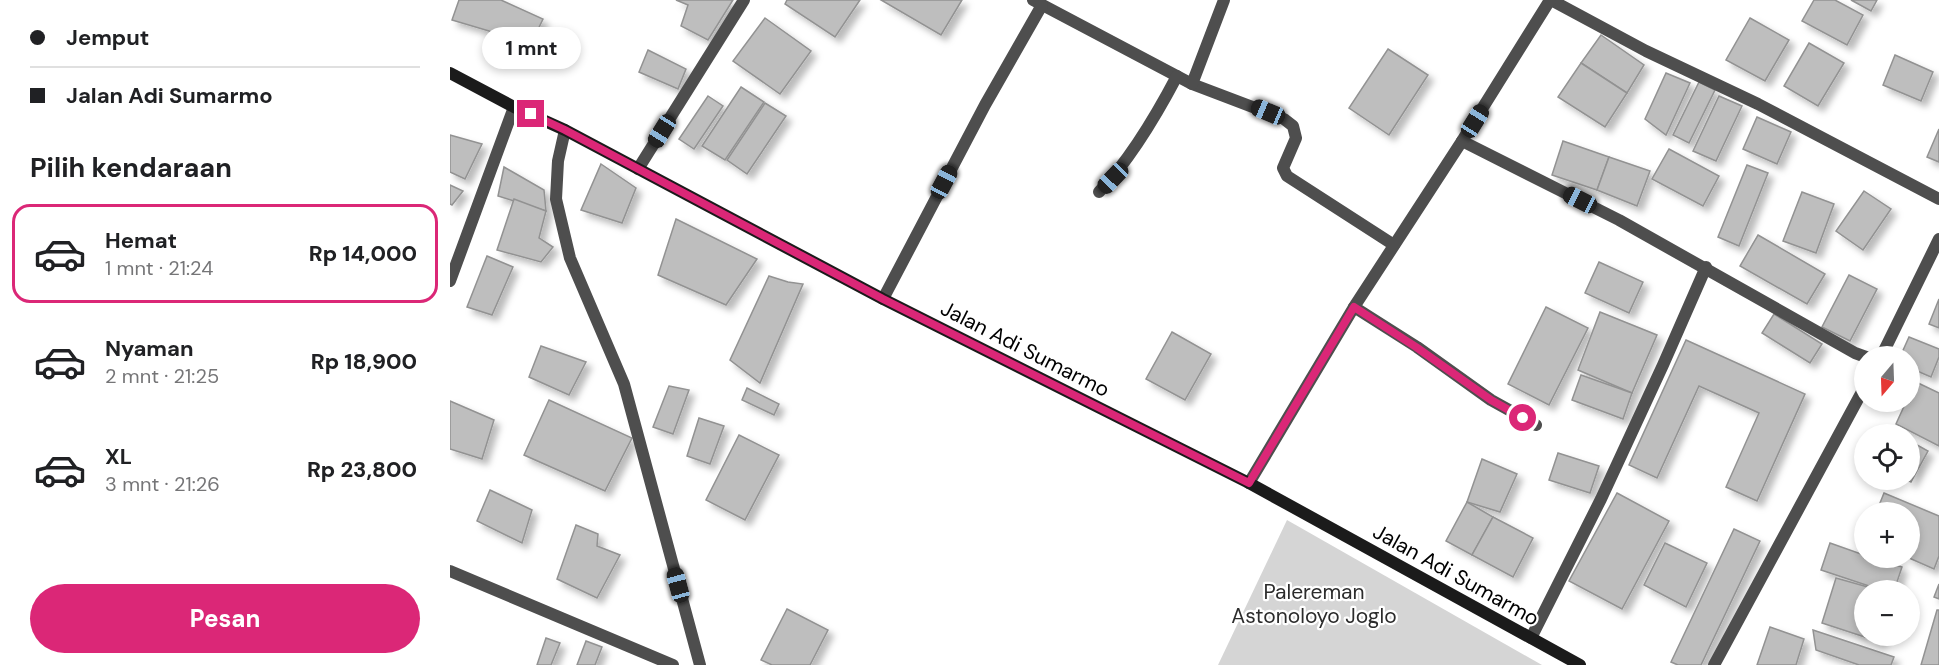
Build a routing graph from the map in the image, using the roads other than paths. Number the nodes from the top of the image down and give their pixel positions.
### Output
1 (744, 0) edge
2 (1224, 0) edge
3 (1551, 0) edge
4 (1037, 2) edge
5 (450, 73) edge
6 (1177, 76) junction
7 (1192, 84) junction
8 (514, 107) junction
9 (565, 130) junction
10 (1462, 141) junction
11 (638, 169) junction
12 (1100, 192) dead end
13 (1939, 199) edge
14 (1939, 239) edge
15 (1394, 245) junction
16 (1706, 267) junction
17 (450, 281) edge
18 (883, 299) junction
19 (1354, 307) junction
20 (1886, 346) edge
21 (1854, 352) edge
22 (1854, 406) edge
23 (1536, 425) dead end
24 (1249, 483) junction
25 (450, 571) edge
26 (1531, 638) junction
27 (673, 665) edge
28 (700, 665) edge
29 (1580, 665) edge
30 (1714, 665) edge

1 - 11 street
2 - 7 street
3 - 10 street
3 - 13 street
4 - 6 street
4 - 18 street
5 - 8 main road, Jalan Adi Sumarmo
6 - 7 street
6 - 12 street
7 - 15 street
8 - 9 main road, Jalan Adi Sumarmo
8 - 17 street
9 - 11 main road, Jalan Adi Sumarmo
9 - 28 street
10 - 15 street
10 - 16 street
11 - 18 main road, Jalan Adi Sumarmo
14 - 20 street
15 - 19 street
16 - 21 street
16 - 26 street
18 - 24 main road, Jalan Adi Sumarmo
19 - 23 street
19 - 24 street
22 - 30 street
24 - 26 main road, Jalan Adi Sumarmo
25 - 27 street
26 - 29 main road, Jalan Adi Sumarmo

